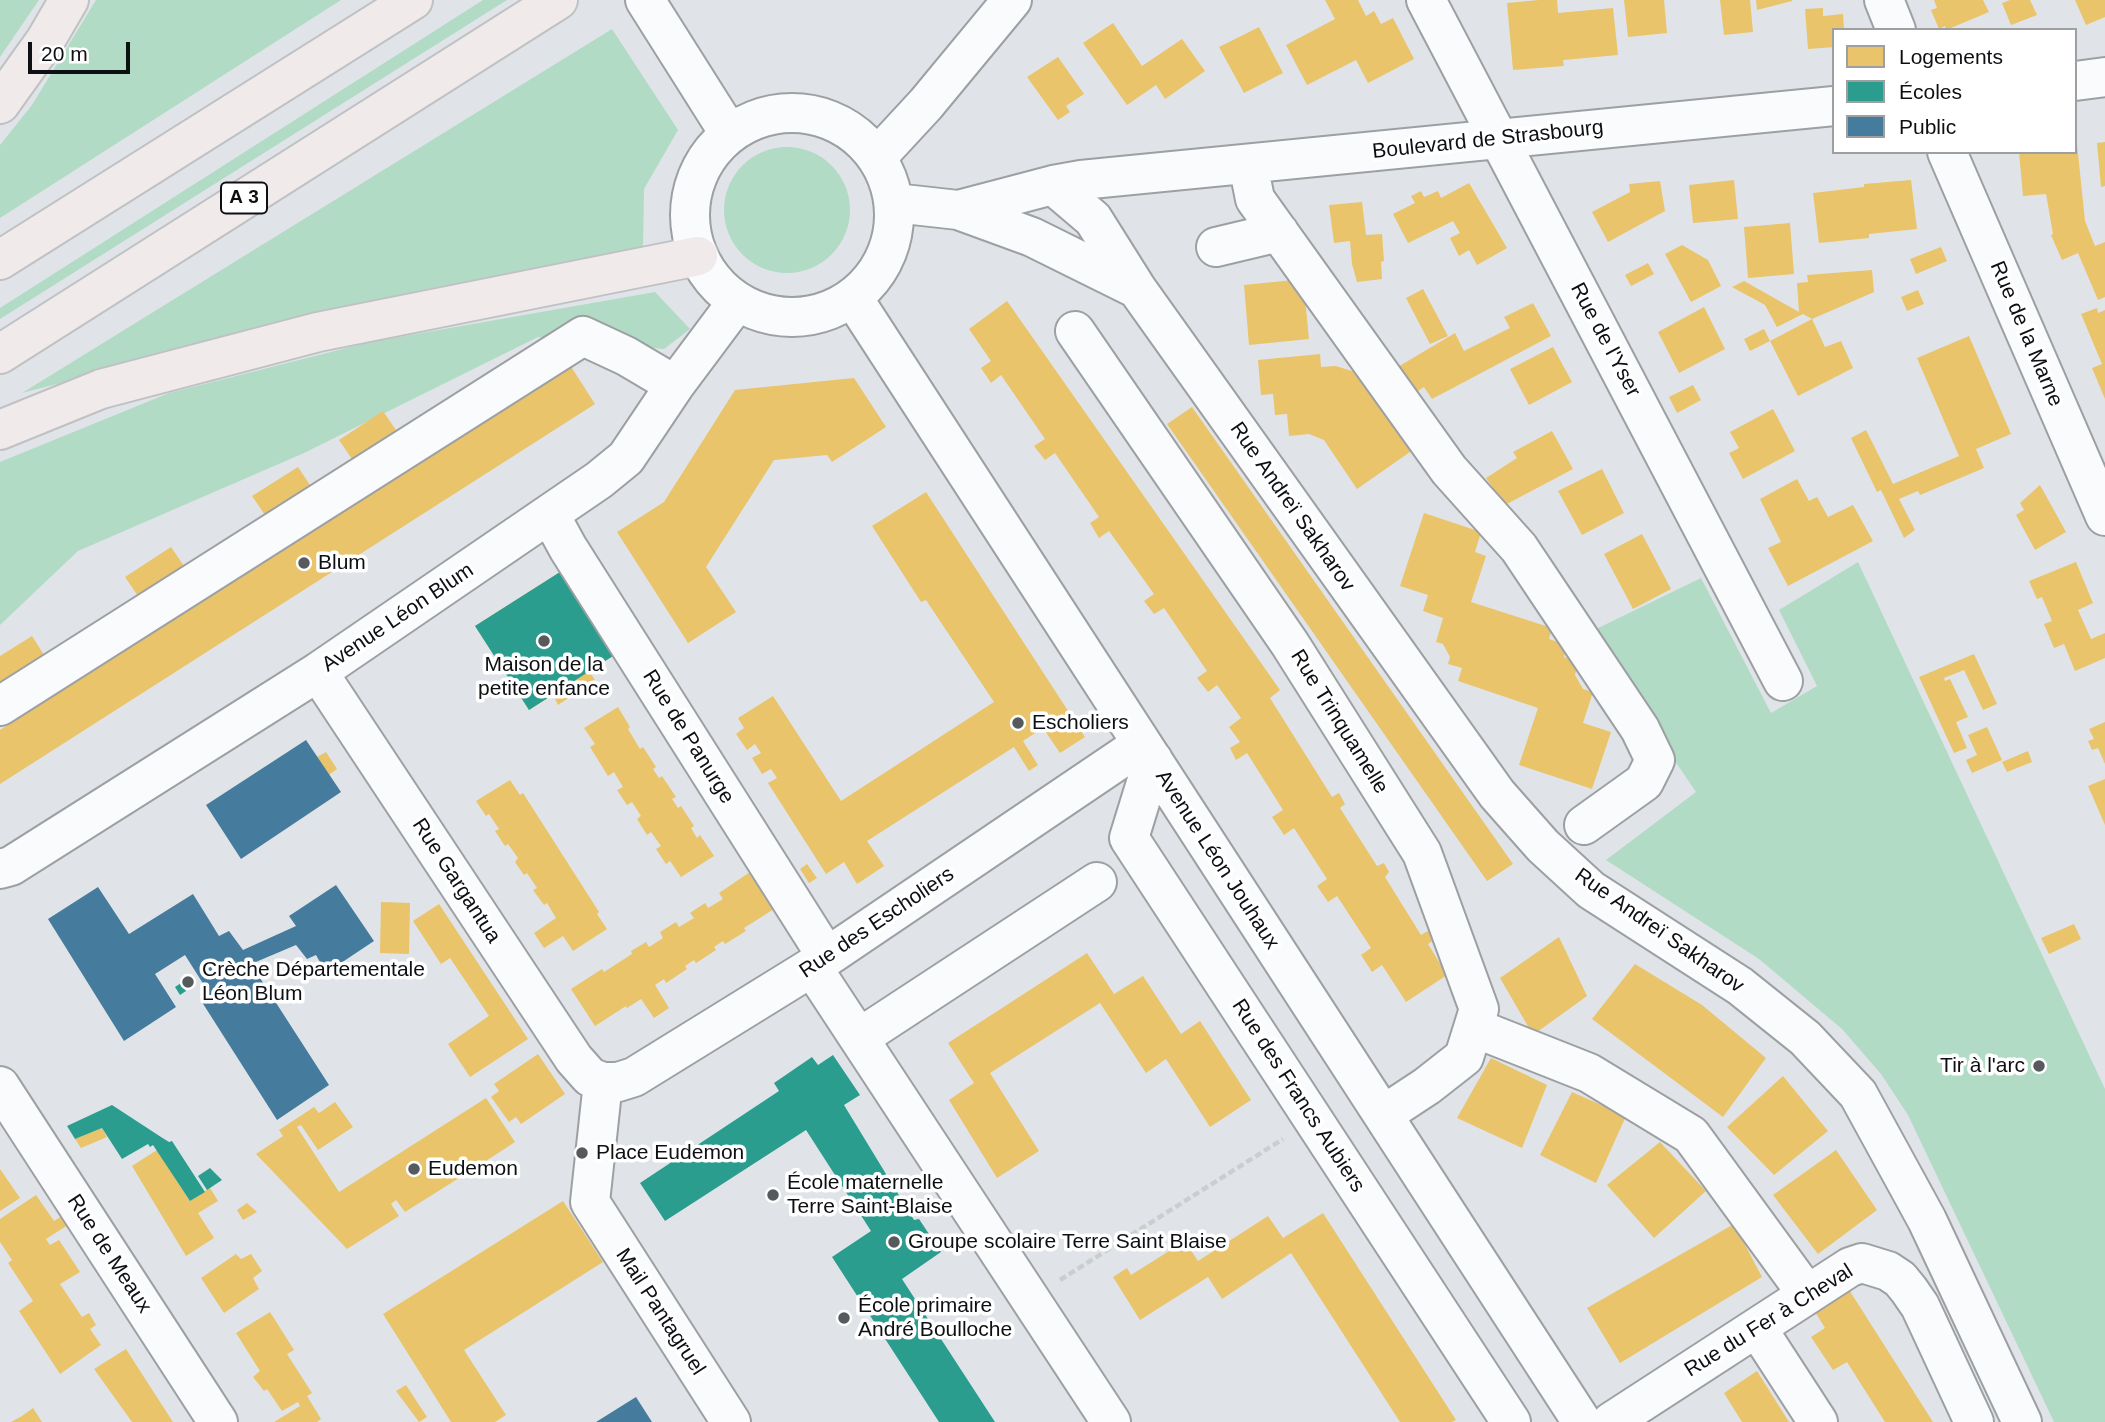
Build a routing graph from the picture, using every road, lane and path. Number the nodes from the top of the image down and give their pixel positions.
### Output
1 (69, 0) edge
2 (413, 0) edge
3 (558, 0) edge
4 (645, 0) edge
5 (1012, 0) edge
6 (1426, 0) edge
7 (1884, 0) edge
8 (1895, 28) edge
9 (2105, 78) edge
10 (2077, 80) edge
11 (0, 104) edge
12 (1832, 106) edge
13 (729, 133) junction
14 (1500, 139) junction
15 (1948, 154) edge
16 (877, 157) junction
17 (1248, 164) junction
18 (1142, 174) junction
19 (1053, 185) junction
20 (895, 204) junction
21 (958, 210) junction
22 (1093, 219) junction
23 (1279, 232) junction
24 (1216, 247) dead end
25 (698, 257) junction
26 (0, 260) edge
27 (1137, 289) junction
28 (853, 298) junction
29 (737, 302) junction
30 (1075, 331) dead end
31 (0, 354) edge
32 (676, 384) junction
33 (0, 430) edge
34 (550, 515) junction
35 (2105, 516) edge
36 (318, 671) junction
37 (1783, 681) dead end
38 (0, 706) edge
39 (1147, 752) junction
40 (1584, 825) dead end
41 (0, 869) edge
42 (1097, 882) dead end
43 (819, 962) junction
44 (1475, 1028) junction
45 (859, 1038) junction
46 (603, 1082) junction
47 (0, 1086) edge
48 (1383, 1115) junction
49 (1314, 1120) junction
50 (1807, 1294) junction
51 (1030, 1299) junction
52 (1757, 1328) junction
53 (218, 1422) edge
54 (730, 1422) edge
55 (1111, 1422) edge
56 (1511, 1422) edge
57 (1582, 1422) edge
58 (1611, 1422) edge
59 (1818, 1422) edge
60 (1974, 1422) edge
61 (2022, 1422) edge

1 - 11 highway
2 - 26 highway
3 - 31 highway, A 3
4 - 13 street
5 - 16 street
6 - 14 street, Rue de l'Yser
7 - 8 street
9 - 10 street
12 - 14 street, Boulevard de Strasbourg
13 - 16 street
13 - 25 street
14 - 17 street, Boulevard de Strasbourg
14 - 37 street, Rue de l'Yser
15 - 35 street, Rue de la Marne
16 - 20 street
17 - 18 street, Boulevard de Strasbourg
17 - 23 street
18 - 19 street, Boulevard de Strasbourg
18 - 22 street
19 - 21 street, Boulevard de Strasbourg
19 - 22 street, Rue Andreï Sakharov
20 - 21 street, Rue Andreï Sakharov
20 - 28 street
21 - 22 street
21 - 27 street, Rue Andreï Sakharov
22 - 27 street, Rue Andreï Sakharov
23 - 24 street
23 - 40 street
25 - 29 street
25 - 33 highway
27 - 61 street, Rue Andreï Sakharov
28 - 29 street
28 - 39 street, Avenue Léon Jouhaux
29 - 32 street, Avenue Léon Blum
30 - 44 street, Rue Trinquamelle
32 - 34 street, Avenue Léon Blum
32 - 38 street
34 - 36 street, Avenue Léon Blum
34 - 43 street, Rue de Panurge
36 - 41 street, Avenue Léon Blum
36 - 46 street, Rue Gargantua
39 - 43 street, Rue des Escholiers
39 - 48 street, Avenue Léon Jouhaux
39 - 49 street, Rue des Francs Aubiers
42 - 45 street
43 - 45 street, Rue de Panurge
43 - 46 street, Rue des Escholiers
44 - 48 street, Rue Trinquamelle
44 - 50 street
45 - 51 street, Rue de Panurge
46 - 54 street, Mail Pantagruel
47 - 53 street, Rue de Meaux
48 - 57 street, Avenue Léon Jouhaux
49 - 51 path
49 - 56 street, Rue des Francs Aubiers
50 - 52 street, Rue du Fer à Cheval
50 - 60 street, Rue du Fer à Cheval
51 - 55 street, Rue de Panurge
52 - 58 street, Rue du Fer à Cheval
52 - 59 street

